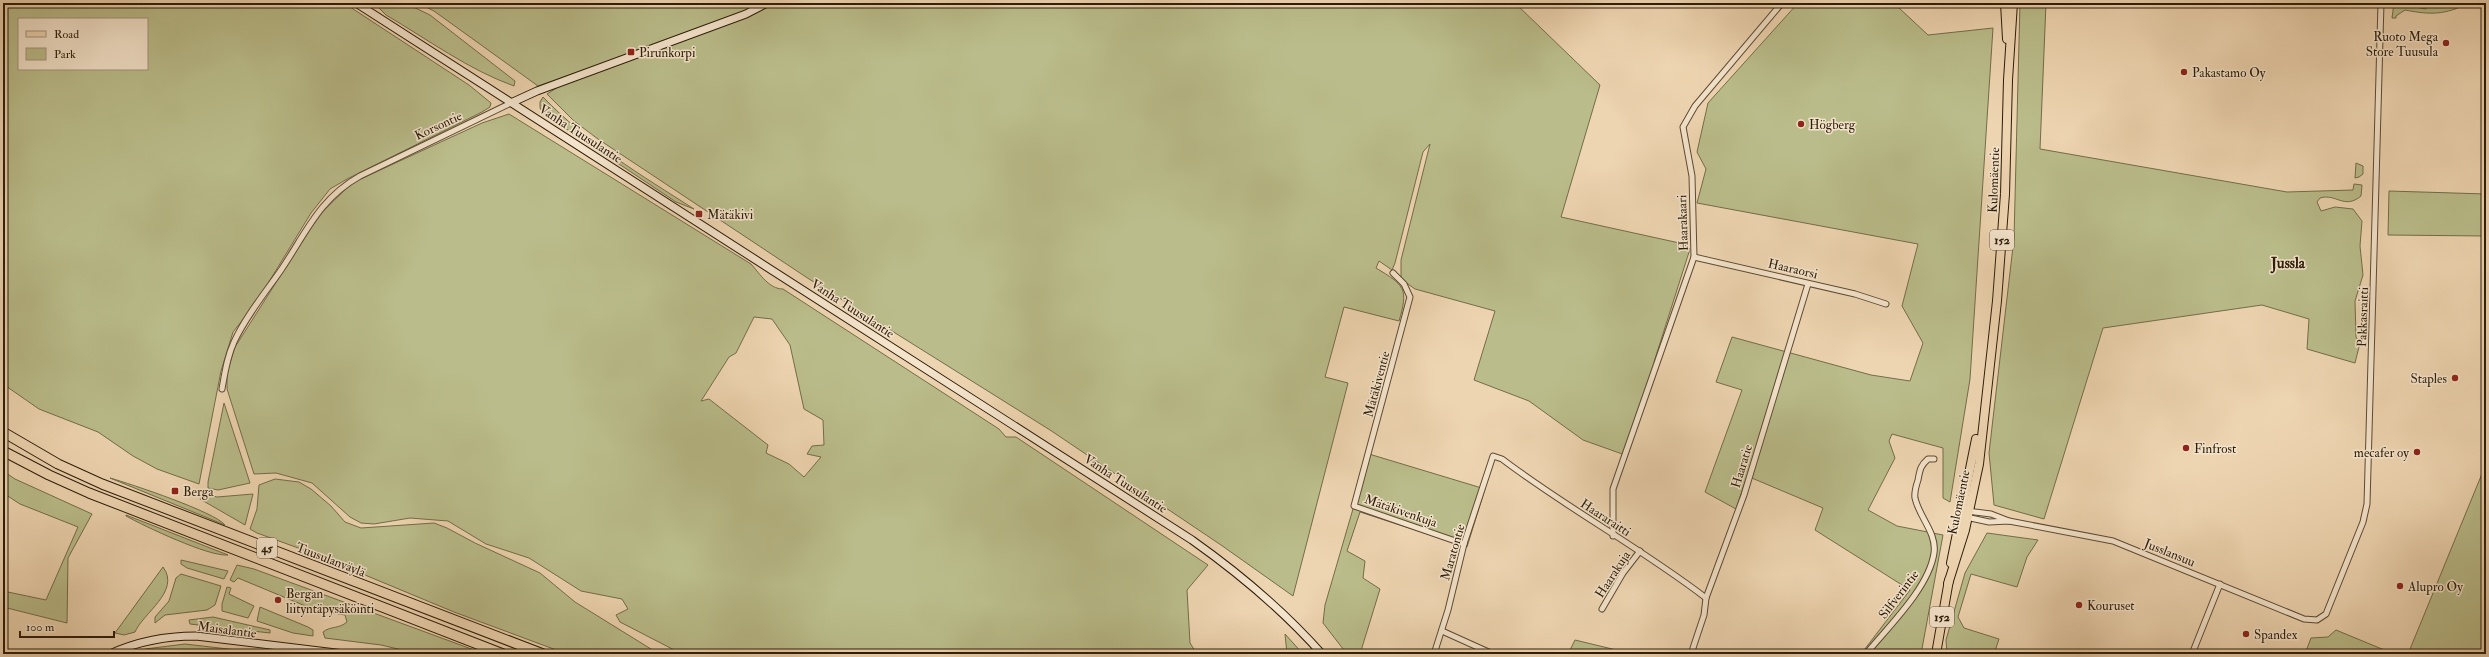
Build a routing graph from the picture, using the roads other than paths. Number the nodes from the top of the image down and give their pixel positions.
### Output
1 (356, 3) edge
2 (767, 3) edge
3 (1782, 3) edge
4 (2005, 3) edge
5 (2013, 3) edge
6 (2382, 3) edge
7 (2008, 80) junction
8 (513, 102) junction
9 (1694, 257) junction
10 (1393, 273) dead end
11 (1808, 284) junction
12 (1886, 304) dead end
13 (222, 389) dead end
14 (1984, 400) junction
15 (3, 432) edge
16 (3, 451) edge
17 (1493, 456) joint
18 (1934, 459) dead end
19 (1354, 506) joint
20 (1970, 509) junction
21 (1961, 513) junction
22 (1968, 518) junction
23 (2010, 521) junction
24 (1613, 536) junction
25 (1464, 544) junction
26 (1640, 551) junction
27 (1948, 584) junction
28 (2220, 584) junction
29 (1706, 598) junction
30 (1602, 609) dead end
31 (2317, 620) joint
32 (1442, 631) junction
33 (540, 653) edge
34 (1936, 653) edge
35 (110, 654) edge
36 (344, 654) edge
37 (503, 654) edge
38 (1322, 654) edge
39 (1434, 654) edge
40 (1493, 654) edge
41 (1691, 654) edge
42 (1866, 654) edge
43 (2192, 654) edge

1 - 8 main road, Vanha Tuusulantie
2 - 8 main road, Korsontie
3 - 9 street, Haarakaari
4 - 7 main road, Kulomäentie / 152
5 - 7 main road, Kulomäentie / 152
6 - 31 street, Pakkasraitti
7 - 14 main road, Kulomäentie / 152
8 - 13 street, Korsontie
8 - 38 main road, Vanha Tuusulantie
9 - 11 street, Haaraorsi
9 - 24 street, Haarakaari
10 - 19 street, Mätäkiventie
11 - 12 street, Haaraorsi
11 - 29 street, Haaratie
14 - 20 main road, Kulomäentie / 152
14 - 21 main road, Kulomäentie / 152
15 - 33 highway, Tuusulanväylä / 45
16 - 37 highway, Tuusulanväylä / 45
17 - 24 street, Haararaitti
17 - 25 street, Maratontie
18 - 42 street, Silfverintie
19 - 25 street, Mätäkivenkuja
20 - 21 street
20 - 22 main road, Kulomäentie / 152
20 - 23 street, Jusslansuu
21 - 22 street, Jusslansuu
21 - 27 main road, Kulomäentie / 152
22 - 23 street, Jusslansuu
22 - 27 main road, Kulomäentie / 152
23 - 28 street, Jusslansuu
24 - 26 street, Haararaitti
25 - 32 street, Maratontie
26 - 29 street, Haararaitti
26 - 30 street, Haarakuja
27 - 34 main road, Kulomäentie / 152
28 - 31 street, Jusslansuu
28 - 43 street
29 - 41 street, Haaratie
32 - 39 street, Maratontie
32 - 40 street
35 - 36 main road, Maisalantie

